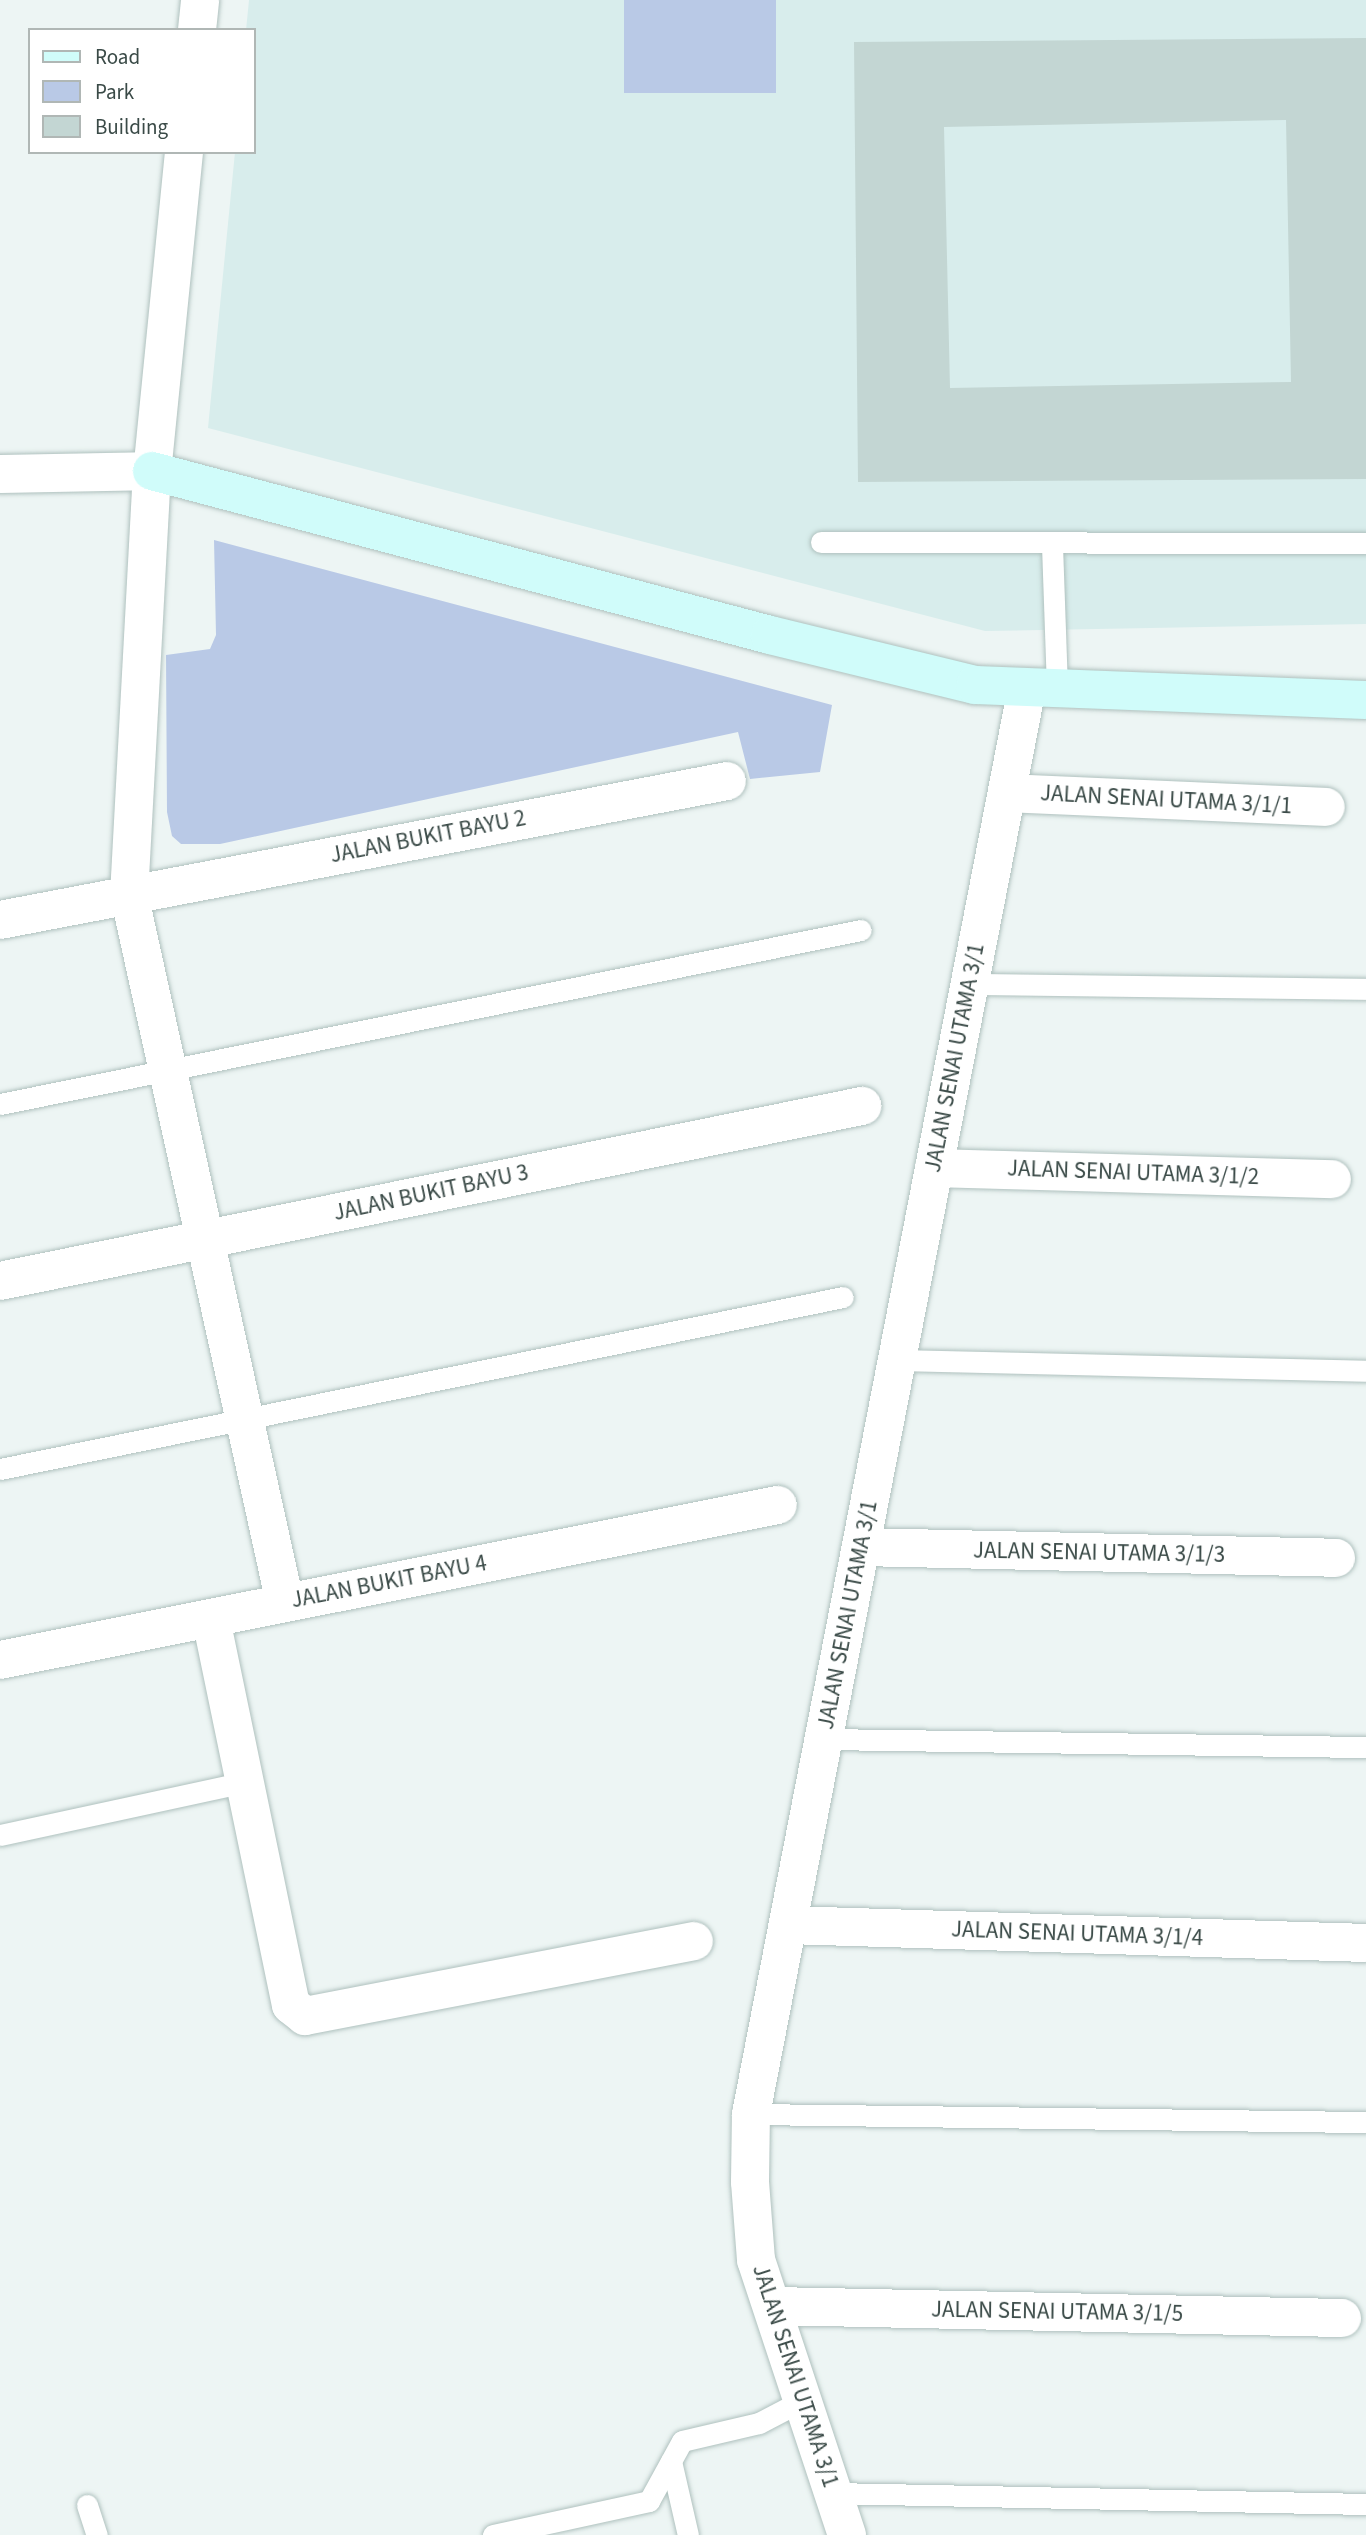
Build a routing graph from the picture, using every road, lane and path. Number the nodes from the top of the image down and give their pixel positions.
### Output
1 (200, 0) edge
2 (197, 28) edge
3 (184, 154) edge
4 (152, 471) junction
5 (0, 474) edge
6 (821, 542) dead end
7 (1366, 543) edge
8 (1052, 545) junction
9 (1042, 688) junction
10 (1366, 700) edge
11 (727, 781) dead end
12 (1007, 793) junction
13 (1326, 807) dead end
14 (129, 894) junction
15 (0, 920) edge
16 (861, 930) dead end
17 (970, 984) junction
18 (1366, 989) edge
19 (167, 1070) junction
20 (0, 1104) edge
21 (862, 1106) dead end
22 (934, 1168) junction
23 (1332, 1179) dead end
24 (205, 1239) junction
25 (0, 1281) edge
26 (844, 1297) dead end
27 (897, 1360) junction
28 (1366, 1371) edge
29 (245, 1419) junction
30 (0, 1469) edge
31 (778, 1505) dead end
32 (861, 1547) junction
33 (1336, 1558) dead end
34 (285, 1603) junction
35 (211, 1619) junction
36 (0, 1660) edge
37 (824, 1739) junction
38 (1366, 1747) edge
39 (245, 1782) junction
40 (0, 1835) edge
41 (788, 1925) junction
42 (694, 1941) dead end
43 (1366, 1942) edge
44 (751, 2114) junction
45 (1366, 2122) edge
46 (773, 2306) junction
47 (1342, 2318) dead end
48 (802, 2401) junction
49 (671, 2460) junction
50 (832, 2493) junction
51 (1366, 2504) edge
52 (87, 2505) dead end
53 (97, 2535) edge
54 (493, 2535) edge
55 (688, 2535) edge
56 (847, 2535) edge

1 - 2 street
3 - 4 street
4 - 5 street
4 - 9 street
4 - 14 street
6 - 8 lane
7 - 8 lane
8 - 9 lane
9 - 10 street
9 - 12 street, JALAN SENAI UTAMA 3/1
11 - 14 street, JALAN BUKIT BAYU 2
12 - 13 street, JALAN SENAI UTAMA 3/1/1
12 - 17 street, JALAN SENAI UTAMA 3/1
14 - 15 street, JALAN BUKIT BAYU 2
14 - 19 street
16 - 19 lane
17 - 18 lane
17 - 22 street, JALAN SENAI UTAMA 3/1
19 - 20 lane
19 - 24 street
21 - 24 street, JALAN BUKIT BAYU 3
22 - 23 street, JALAN SENAI UTAMA 3/1/2
22 - 27 street, JALAN SENAI UTAMA 3/1
24 - 25 street, JALAN BUKIT BAYU 3
24 - 29 street
26 - 29 lane
27 - 28 lane
27 - 32 street, JALAN SENAI UTAMA 3/1
29 - 30 lane
29 - 34 street
31 - 34 street, JALAN BUKIT BAYU 4
32 - 33 street, JALAN SENAI UTAMA 3/1/3
32 - 37 street, JALAN SENAI UTAMA 3/1
34 - 35 street, JALAN BUKIT BAYU 4
35 - 36 street, JALAN BUKIT BAYU 4
35 - 39 street
37 - 38 lane
37 - 41 street, JALAN SENAI UTAMA 3/1
39 - 40 lane
39 - 42 street
41 - 43 street, JALAN SENAI UTAMA 3/1/4
41 - 44 street, JALAN SENAI UTAMA 3/1
44 - 45 lane
44 - 46 street, JALAN SENAI UTAMA 3/1
46 - 47 street, JALAN SENAI UTAMA 3/1/5
46 - 48 street, JALAN SENAI UTAMA 3/1
48 - 49 lane
48 - 50 street, JALAN SENAI UTAMA 3/1
49 - 54 lane
49 - 55 lane
50 - 51 lane
50 - 56 street, JALAN SENAI UTAMA 3/1
52 - 53 lane

